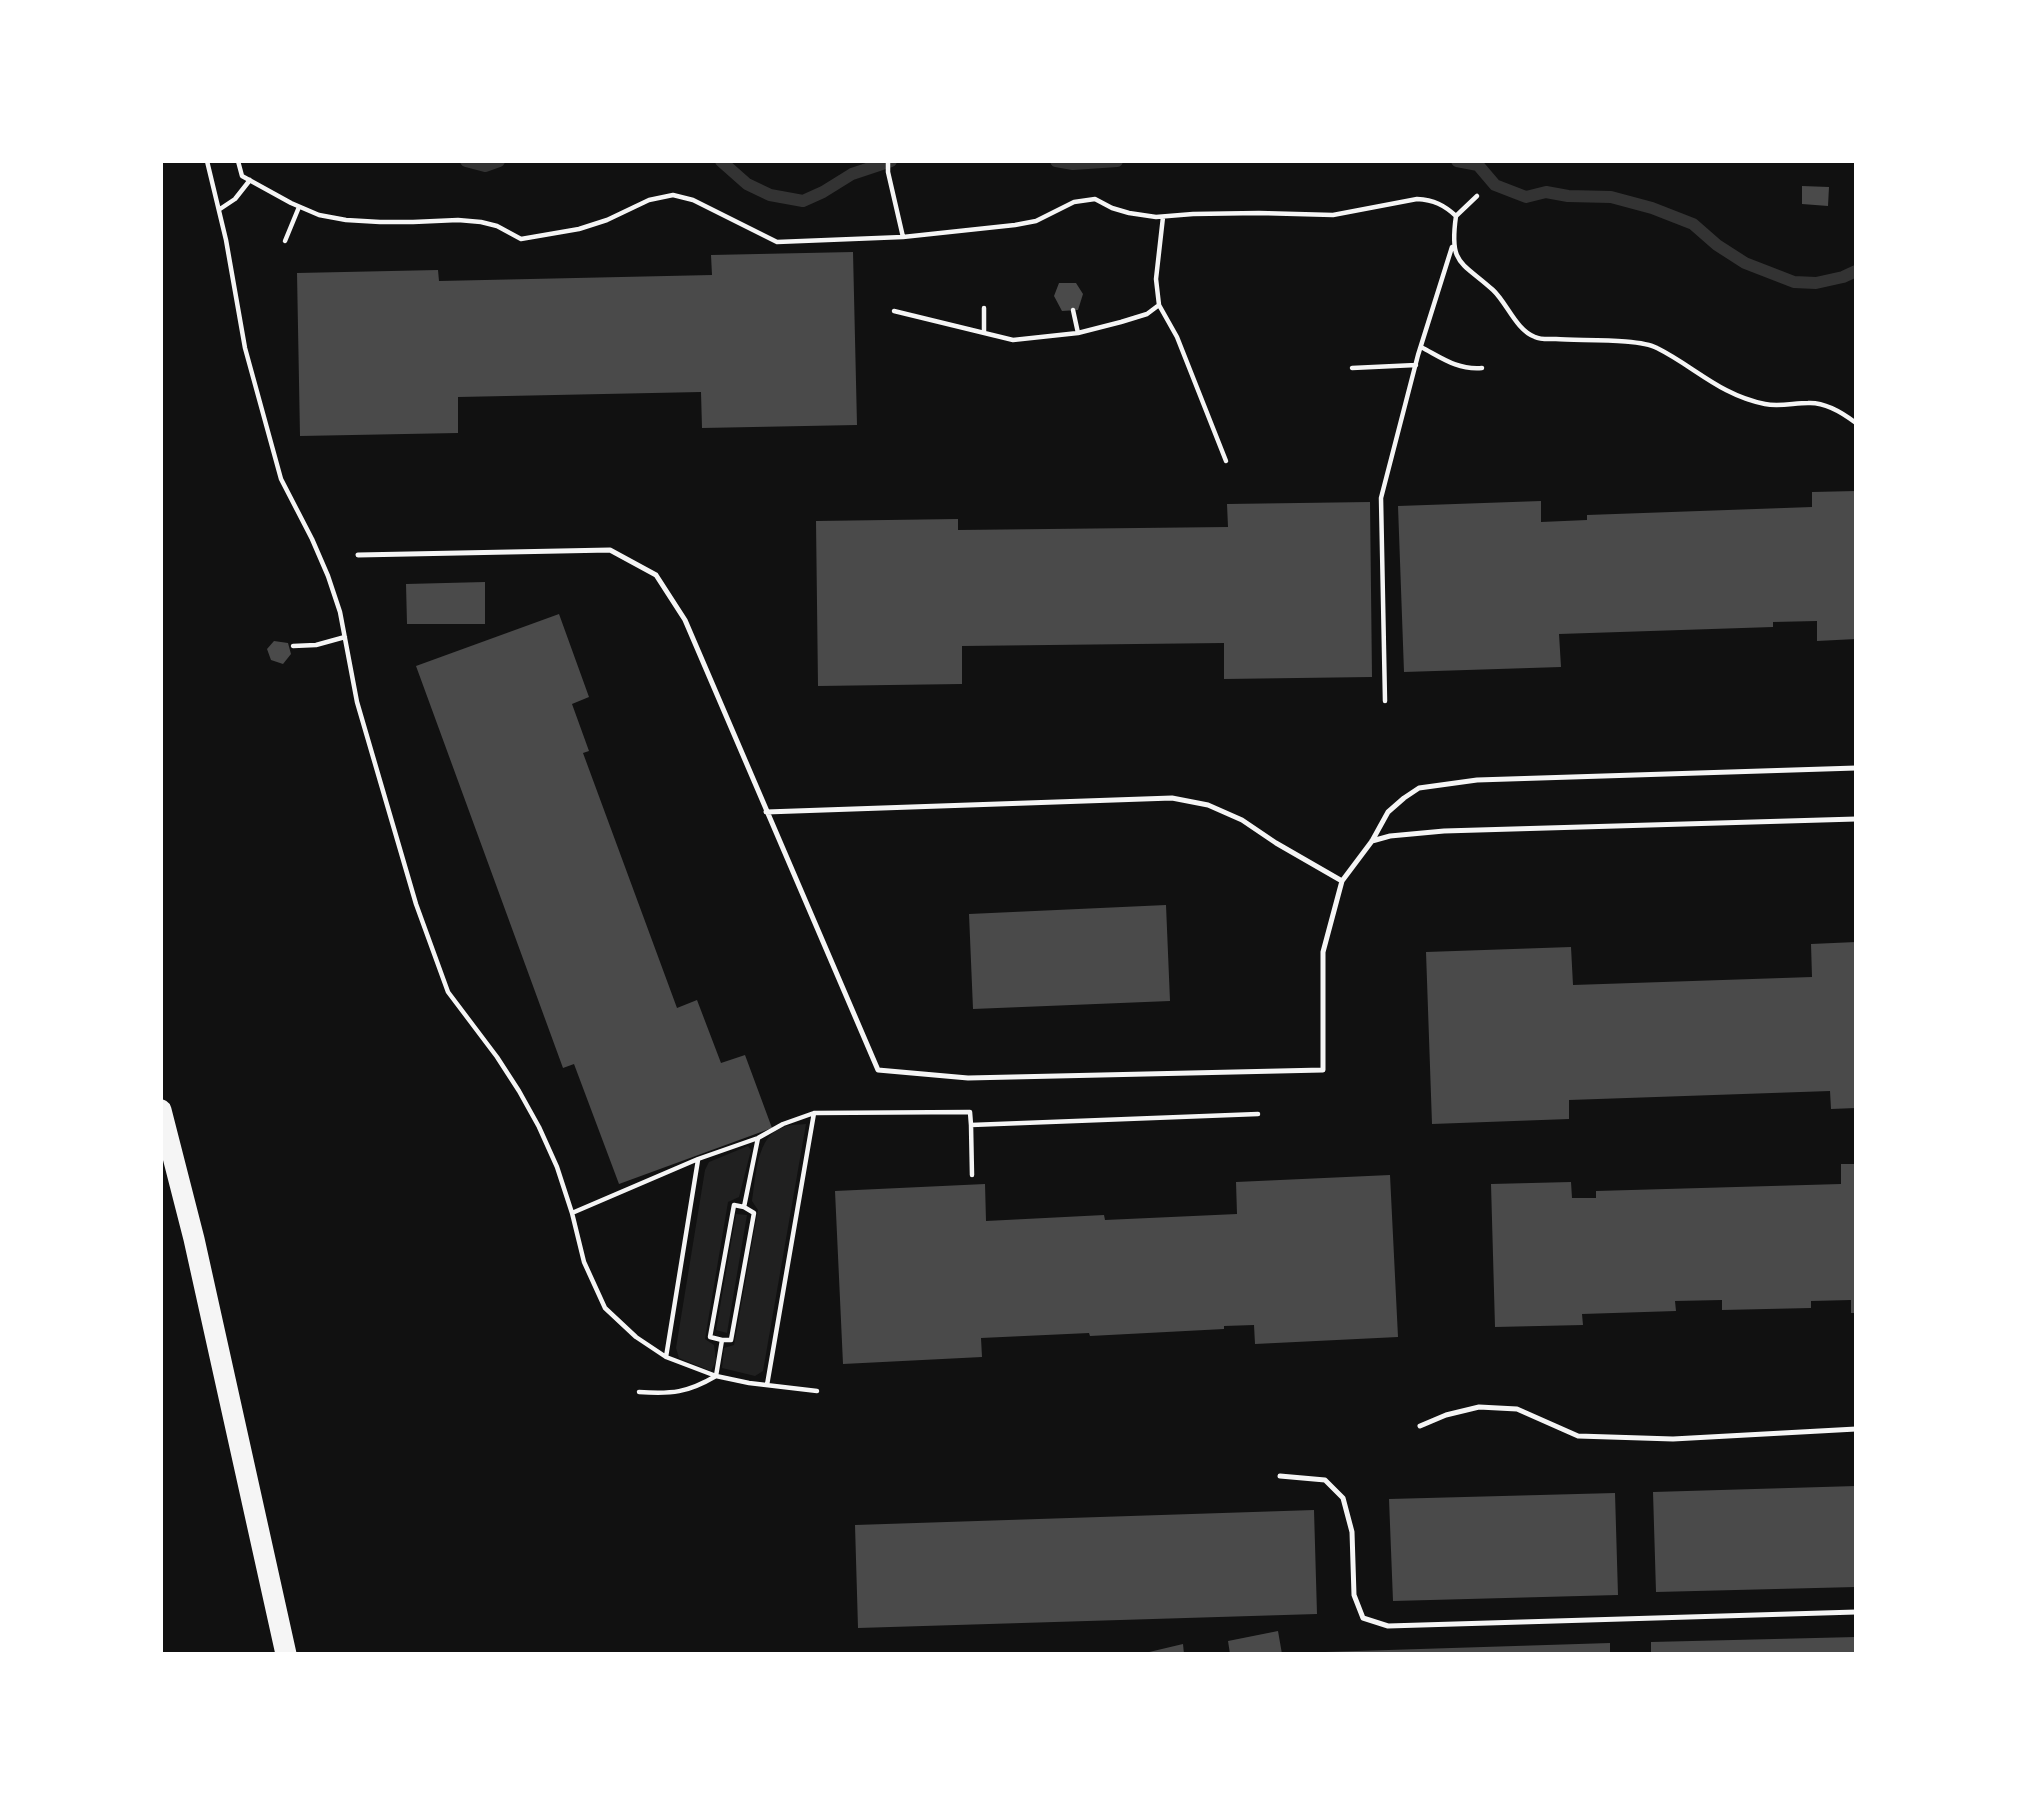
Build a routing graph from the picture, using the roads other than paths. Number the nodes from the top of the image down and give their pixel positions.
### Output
1 (358, 555) dead end
2 (1856, 768) edge
3 (766, 812) junction
4 (1856, 819) edge
5 (1372, 841) junction
6 (1342, 881) junction
7 (161, 1110) edge
8 (1420, 1426) dead end
9 (1856, 1429) edge
10 (1280, 1476) dead end
11 (1856, 1612) edge
12 (286, 1654) edge

1 - 3 lane
2 - 5 lane
3 - 6 lane
3 - 6 lane
4 - 5 lane
5 - 6 lane
7 - 12 highway
8 - 9 lane
10 - 11 lane

